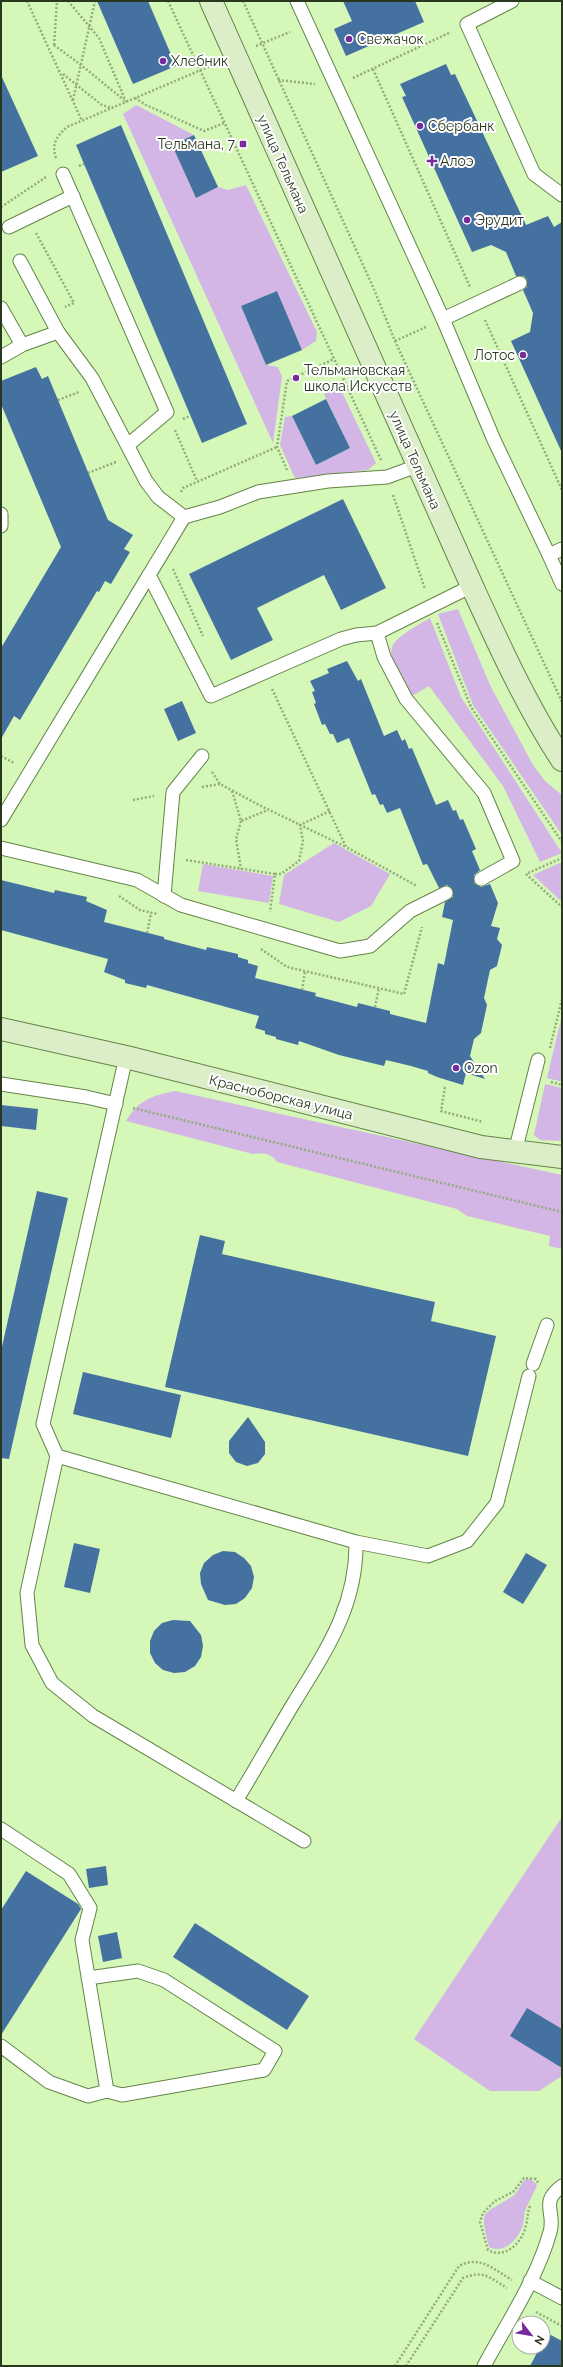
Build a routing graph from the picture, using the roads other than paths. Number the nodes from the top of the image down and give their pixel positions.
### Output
1 (211, 1) edge
2 (297, 1) edge
3 (512, 1) edge
4 (62, 171) road end
5 (562, 195) edge
6 (73, 196) junction
7 (9, 227) dead end
8 (20, 261) dead end
9 (520, 283) dead end
10 (1, 308) edge
11 (443, 319) junction
12 (58, 332) junction
13 (22, 345) junction
14 (1, 357) edge
15 (130, 450) junction
16 (417, 466) junction
17 (1, 514) edge
18 (184, 517) junction
19 (1, 526) edge
20 (562, 549) edge
21 (549, 555) junction
22 (149, 575) junction
23 (562, 584) edge
24 (472, 586) junction
25 (377, 633) junction
26 (202, 756) road end
27 (562, 760) edge
28 (1, 820) edge
29 (1, 848) edge
30 (481, 879) dead end
31 (164, 896) junction
32 (442, 896) road end
33 (1, 1029) edge
34 (126, 1057) junction
35 (538, 1060) dead end
36 (1, 1084) edge
37 (116, 1104) junction
38 (515, 1152) junction
39 (562, 1157) edge
40 (547, 1325) dead end
41 (58, 1456) junction
42 (356, 1542) junction
43 (236, 1801) junction
44 (1, 1829) edge
45 (304, 1841) dead end
46 (88, 1978) junction
47 (1, 2046) edge
48 (107, 2091) junction
49 (562, 2186) edge
50 (526, 2288) junction
51 (562, 2298) edge
52 (484, 2366) edge

1 - 16 main road, улица Тельмана
2 - 11 lane
3 - 5 lane
4 - 6 lane
6 - 7 lane
6 - 15 lane
8 - 12 lane
9 - 11 lane
10 - 13 lane
11 - 21 lane
12 - 13 lane
12 - 15 lane
13 - 14 lane
15 - 18 lane
16 - 18 lane
16 - 24 main road, улица Тельмана
17 - 19 lane
18 - 22 lane
20 - 21 lane
21 - 23 lane
22 - 25 lane
22 - 28 lane
24 - 25 lane
24 - 27 main road, улица Тельмана
25 - 30 lane
26 - 31 lane
29 - 31 lane
31 - 32 lane
33 - 34 main road, Красноборская улица
34 - 37 lane
34 - 38 main road, Красноборская улица
35 - 38 lane
36 - 37 lane
37 - 41 lane
38 - 39 main road, Красноборская улица
40 - 42 lane
41 - 42 lane
41 - 43 lane
42 - 43 lane
43 - 45 lane
44 - 46 lane
46 - 48 lane
46 - 48 lane
47 - 48 lane
49 - 50 lane
50 - 51 lane
50 - 52 lane

